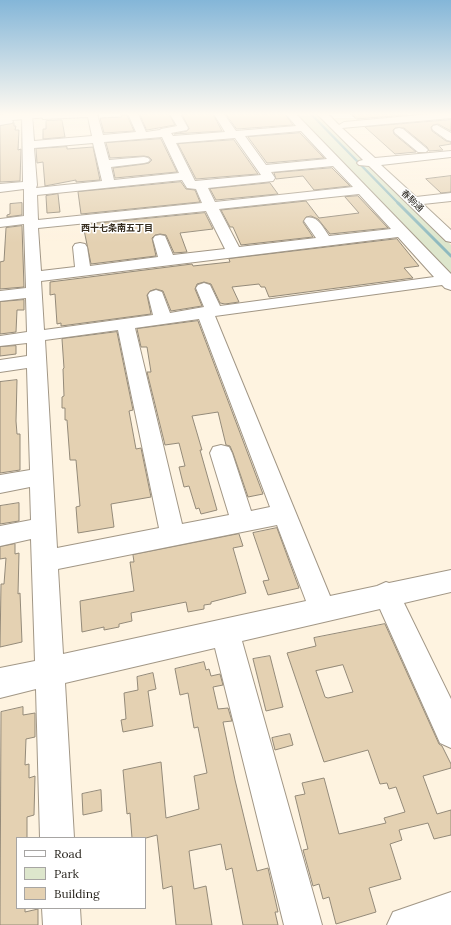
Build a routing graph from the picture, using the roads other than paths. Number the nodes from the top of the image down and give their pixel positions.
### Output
1 (29, 157) edge
2 (109, 157) edge
3 (178, 157) edge
4 (258, 157) edge
5 (332, 157) edge
6 (372, 157) edge
7 (374, 157) edge
8 (422, 157) edge
9 (102, 159) junction
10 (144, 160) dead end
11 (378, 162) junction
12 (338, 163) junction
13 (263, 169) junction
14 (187, 176) junction
15 (109, 184) junction
16 (200, 184) junction
17 (0, 188) edge
18 (30, 188) junction
19 (363, 190) junction
20 (451, 197) edge
21 (419, 201) junction
22 (2, 207) dead end
23 (210, 207) junction
24 (152, 213) junction
25 (311, 221) dead end
26 (31, 222) junction
27 (1, 223) edge
28 (451, 224) edge
29 (401, 232) junction
30 (451, 238) edge
31 (326, 242) junction
32 (80, 247) dead end
33 (234, 253) junction
34 (167, 261) junction
35 (83, 271) junction
36 (449, 281) edge
37 (34, 285) junction
38 (204, 288) dead end
39 (156, 295) dead end
40 (0, 296) edge
41 (210, 312) junction
42 (163, 319) junction
43 (125, 324) junction
44 (36, 336) junction
45 (0, 341) edge
46 (36, 361) junction
47 (0, 366) edge
48 (221, 453) dead end
49 (41, 477) junction
50 (0, 484) edge
51 (284, 514) junction
52 (243, 523) junction
53 (43, 527) junction
54 (0, 536) edge
55 (173, 537) junction
56 (45, 561) junction
57 (450, 583) edge
58 (386, 594) junction
59 (323, 611) junction
60 (225, 632) junction
61 (49, 672) junction
62 (0, 683) edge
63 (451, 732) edge
64 (58, 837) edge
65 (61, 909) edge
66 (451, 911) edge
67 (62, 925) edge
68 (303, 925) edge
69 (406, 925) edge

1 - 18 street
2 - 9 street
3 - 14 street
4 - 13 street
5 - 12 street
6 - 11 street, 春駒通
7 - 11 street, 春駒通
8 - 11 street
9 - 10 street
9 - 15 street
11 - 12 street
11 - 21 street, 春駒通
12 - 13 street
12 - 19 street
13 - 16 street
14 - 15 street
14 - 16 street
15 - 18 street
16 - 23 street
17 - 18 street
18 - 26 street
19 - 23 street
19 - 29 street
20 - 21 street
21 - 28 street, 春駒通
21 - 30 street, 春駒通
22 - 27 street
23 - 24 street
23 - 33 street
24 - 26 street
24 - 34 street
25 - 31 street
26 - 27 street
26 - 37 street
29 - 31 street
29 - 36 street
31 - 33 street
32 - 35 street
33 - 34 street
34 - 35 street
35 - 37 street
36 - 41 street
37 - 40 street
37 - 44 street
38 - 41 street
39 - 42 street
41 - 42 street
41 - 51 street
42 - 43 street
43 - 44 street
43 - 55 street
44 - 45 street
44 - 46 street
46 - 47 street
46 - 49 street
48 - 52 street
49 - 50 street
49 - 53 street
51 - 52 street
51 - 59 street
52 - 55 street
53 - 54 street
53 - 56 street
55 - 56 street
56 - 61 street
57 - 58 street
58 - 59 street
58 - 63 street
59 - 60 street
60 - 61 street
60 - 68 street
61 - 62 street
61 - 64 street
65 - 67 street
66 - 69 street

